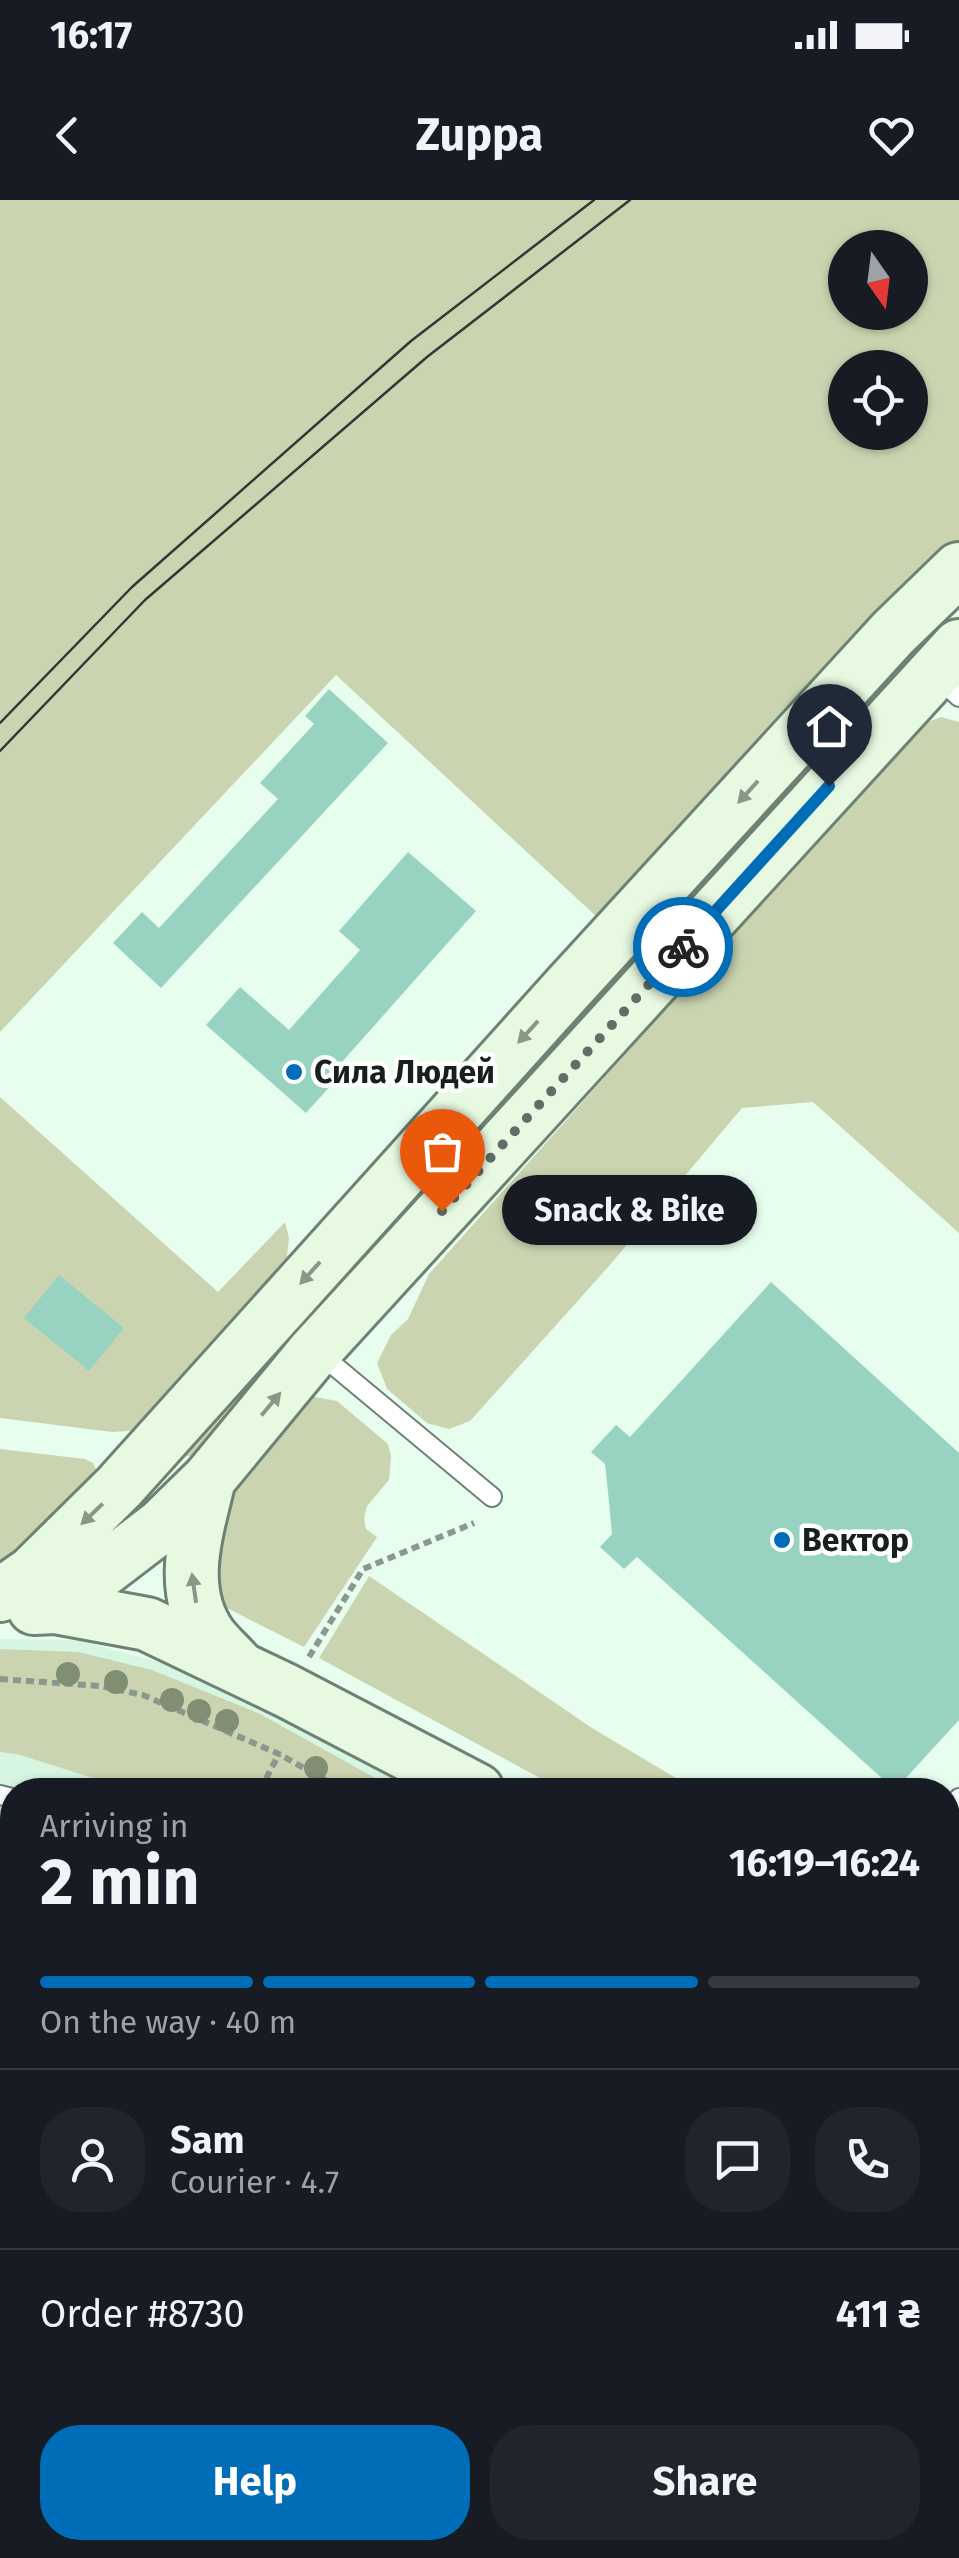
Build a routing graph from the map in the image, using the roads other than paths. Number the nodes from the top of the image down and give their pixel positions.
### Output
1 (959, 569) edge
2 (893, 634) junction
3 (950, 672) edge
4 (314, 1353) junction
5 (209, 1478) junction
6 (492, 1497) dead end
7 (0, 1595) edge
8 (55, 1607) junction
9 (0, 1612) edge
10 (264, 1680) junction
11 (454, 1778) edge

1 - 2 street
2 - 3 street
2 -> 7 street
3 - 4 street
5 -> 4 street
4 - 6 lane
5 - 8 street
10 -> 5 street
8 - 9 street
8 - 10 street
10 - 11 street

